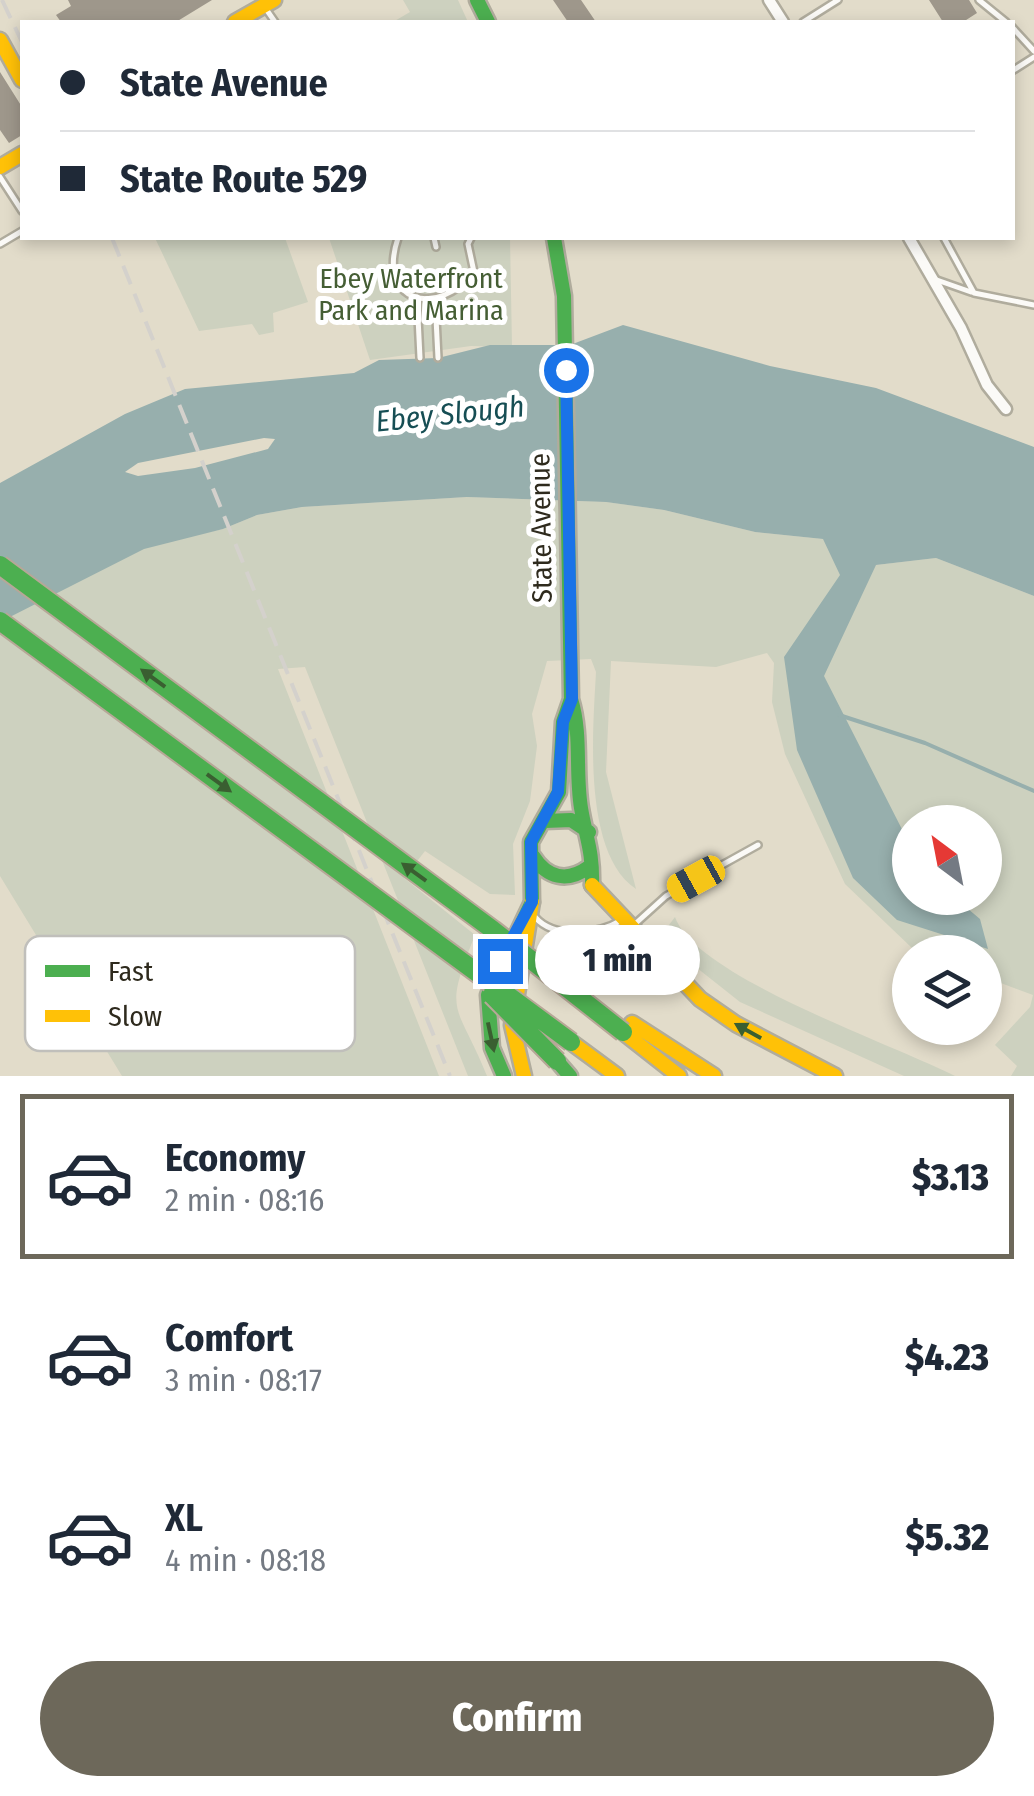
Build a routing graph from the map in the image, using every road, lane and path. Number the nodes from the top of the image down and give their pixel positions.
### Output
1 (838, 0) edge
2 (979, 0) edge
3 (271, 10) edge
4 (242, 20) edge
5 (805, 20) edge
6 (1004, 20) edge
7 (1015, 31) edge
8 (0, 40) edge
9 (1034, 54) edge
10 (7, 66) edge
11 (0, 177) edge
12 (20, 208) edge
13 (397, 240) edge
14 (434, 240) edge
15 (470, 240) edge
16 (554, 240) edge
17 (910, 240) edge
18 (945, 240) edge
19 (436, 247) dead end
20 (933, 279) junction
21 (974, 292) junction
22 (417, 297) junction
23 (434, 298) junction
24 (1034, 304) edge
25 (420, 358) dead end
26 (438, 358) dead end
27 (1006, 409) dead end
28 (0, 565) edge
29 (0, 621) edge
30 (572, 699) junction
31 (544, 821) junction
32 (589, 832) junction
33 (758, 845) dead end
34 (531, 852) junction
35 (589, 867) junction
36 (532, 908) junction
37 (629, 922) junction
38 (564, 932) junction
39 (465, 965) junction
40 (664, 965) junction
41 (627, 1028) junction
42 (504, 1076) edge
43 (524, 1076) edge
44 (570, 1076) edge
45 (617, 1076) edge
46 (679, 1076) edge
47 (714, 1076) edge
48 (835, 1076) edge

1 - 5 lane
2 - 6 lane
3 - 4 main road
7 - 9 lane
8 - 10 main road
11 - 12 lane
13 - 22 lane
14 - 19 lane
15 - 23 lane
16 - 30 main road, State Avenue
17 - 20 street
18 - 21 lane
20 - 21 lane
20 - 27 street
21 - 24 lane
22 - 23 lane
22 - 25 lane
23 - 26 lane
41 -> 28 main road, bridge
29 -> 39 main road, bridge
30 - 31 main road, State Avenue
30 - 32 main road, State Avenue
31 - 32 main road
31 - 34 main road
32 - 35 main road
33 - 37 lane
34 - 35 main road
34 - 36 main road
35 - 37 main road
36 - 38 lane
36 -> 42 main road
36 - 43 main road
37 - 38 lane
37 - 40 main road
38 - 40 lane
39 - 44 main road, bridge
39 - 45 main road, bridge
48 -> 40 main road
41 - 46 main road
41 - 47 main road

